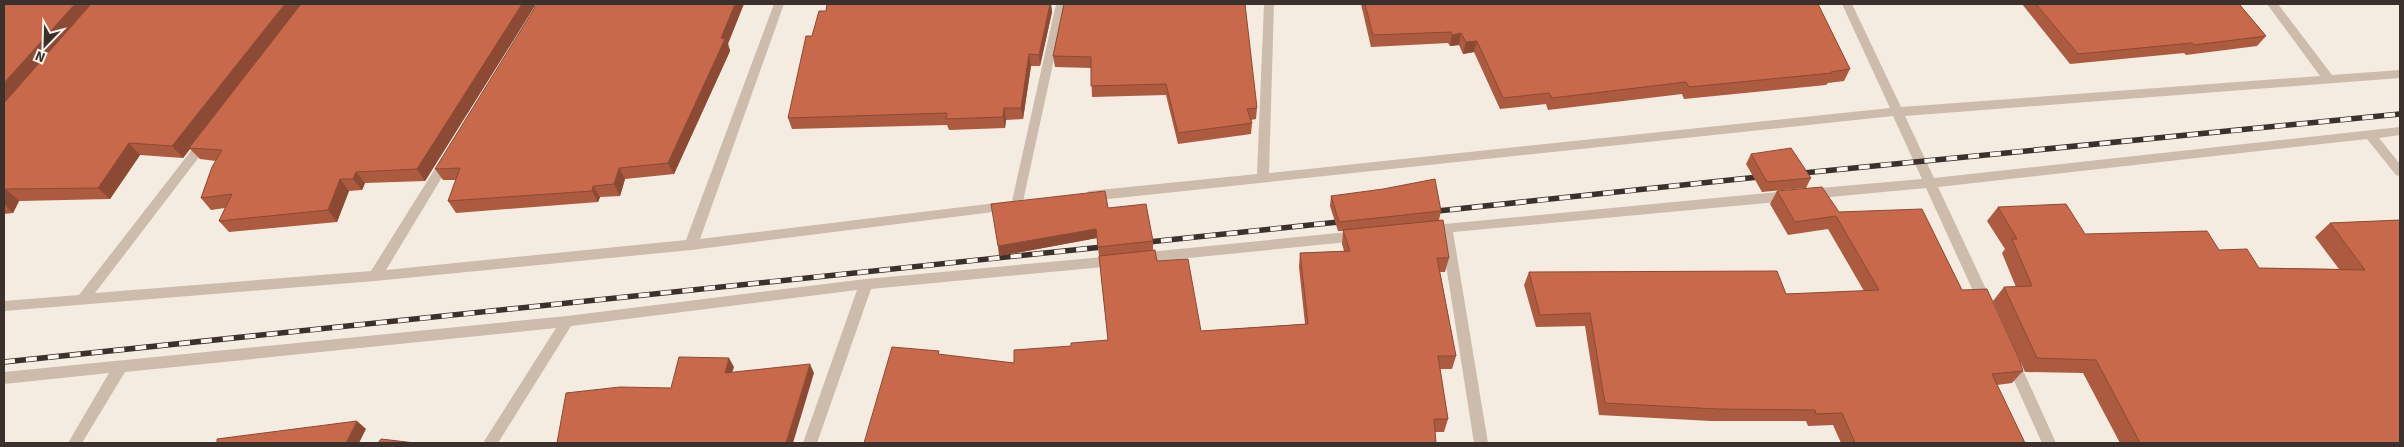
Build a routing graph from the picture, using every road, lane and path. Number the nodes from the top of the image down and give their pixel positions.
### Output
1 (778, 4) edge
2 (1061, 4) edge
3 (1269, 4) edge
4 (1847, 4) edge
5 (2272, 4) edge
6 (2400, 74) edge
7 (2329, 80) junction
8 (1896, 112) junction
9 (215, 129) edge
10 (2400, 130) edge
11 (2369, 133) junction
12 (453, 148) edge
13 (2400, 172) edge
14 (1263, 179) junction
15 (1932, 183) junction
16 (1077, 198) edge
17 (1446, 227) junction
18 (1416, 230) edge
19 (1367, 235) edge
20 (691, 245) junction
21 (375, 276) junction
22 (866, 284) junction
23 (82, 301) junction
24 (4, 306) edge
25 (1992, 318) edge
26 (567, 321) junction
27 (2009, 354) edge
28 (121, 366) junction
29 (4, 378) edge
30 (75, 443) edge
31 (490, 443) edge
32 (810, 443) edge
33 (1481, 443) edge
34 (2049, 443) edge

1 - 20 street
2 - 20 street
3 - 14 street
4 - 8 street
5 - 7 street
6 - 7 street
7 - 8 street
8 - 14 street
8 - 15 street
9 - 23 street
10 - 11 street
11 - 13 street
11 - 15 street
12 - 21 street
14 - 16 street
15 - 17 street
15 - 25 street
17 - 18 street
17 - 33 street
19 - 22 street
20 - 21 street
21 - 23 street
22 - 26 street
22 - 32 street
23 - 24 street
26 - 28 street
26 - 31 street
27 - 34 street
28 - 29 street
28 - 30 street

